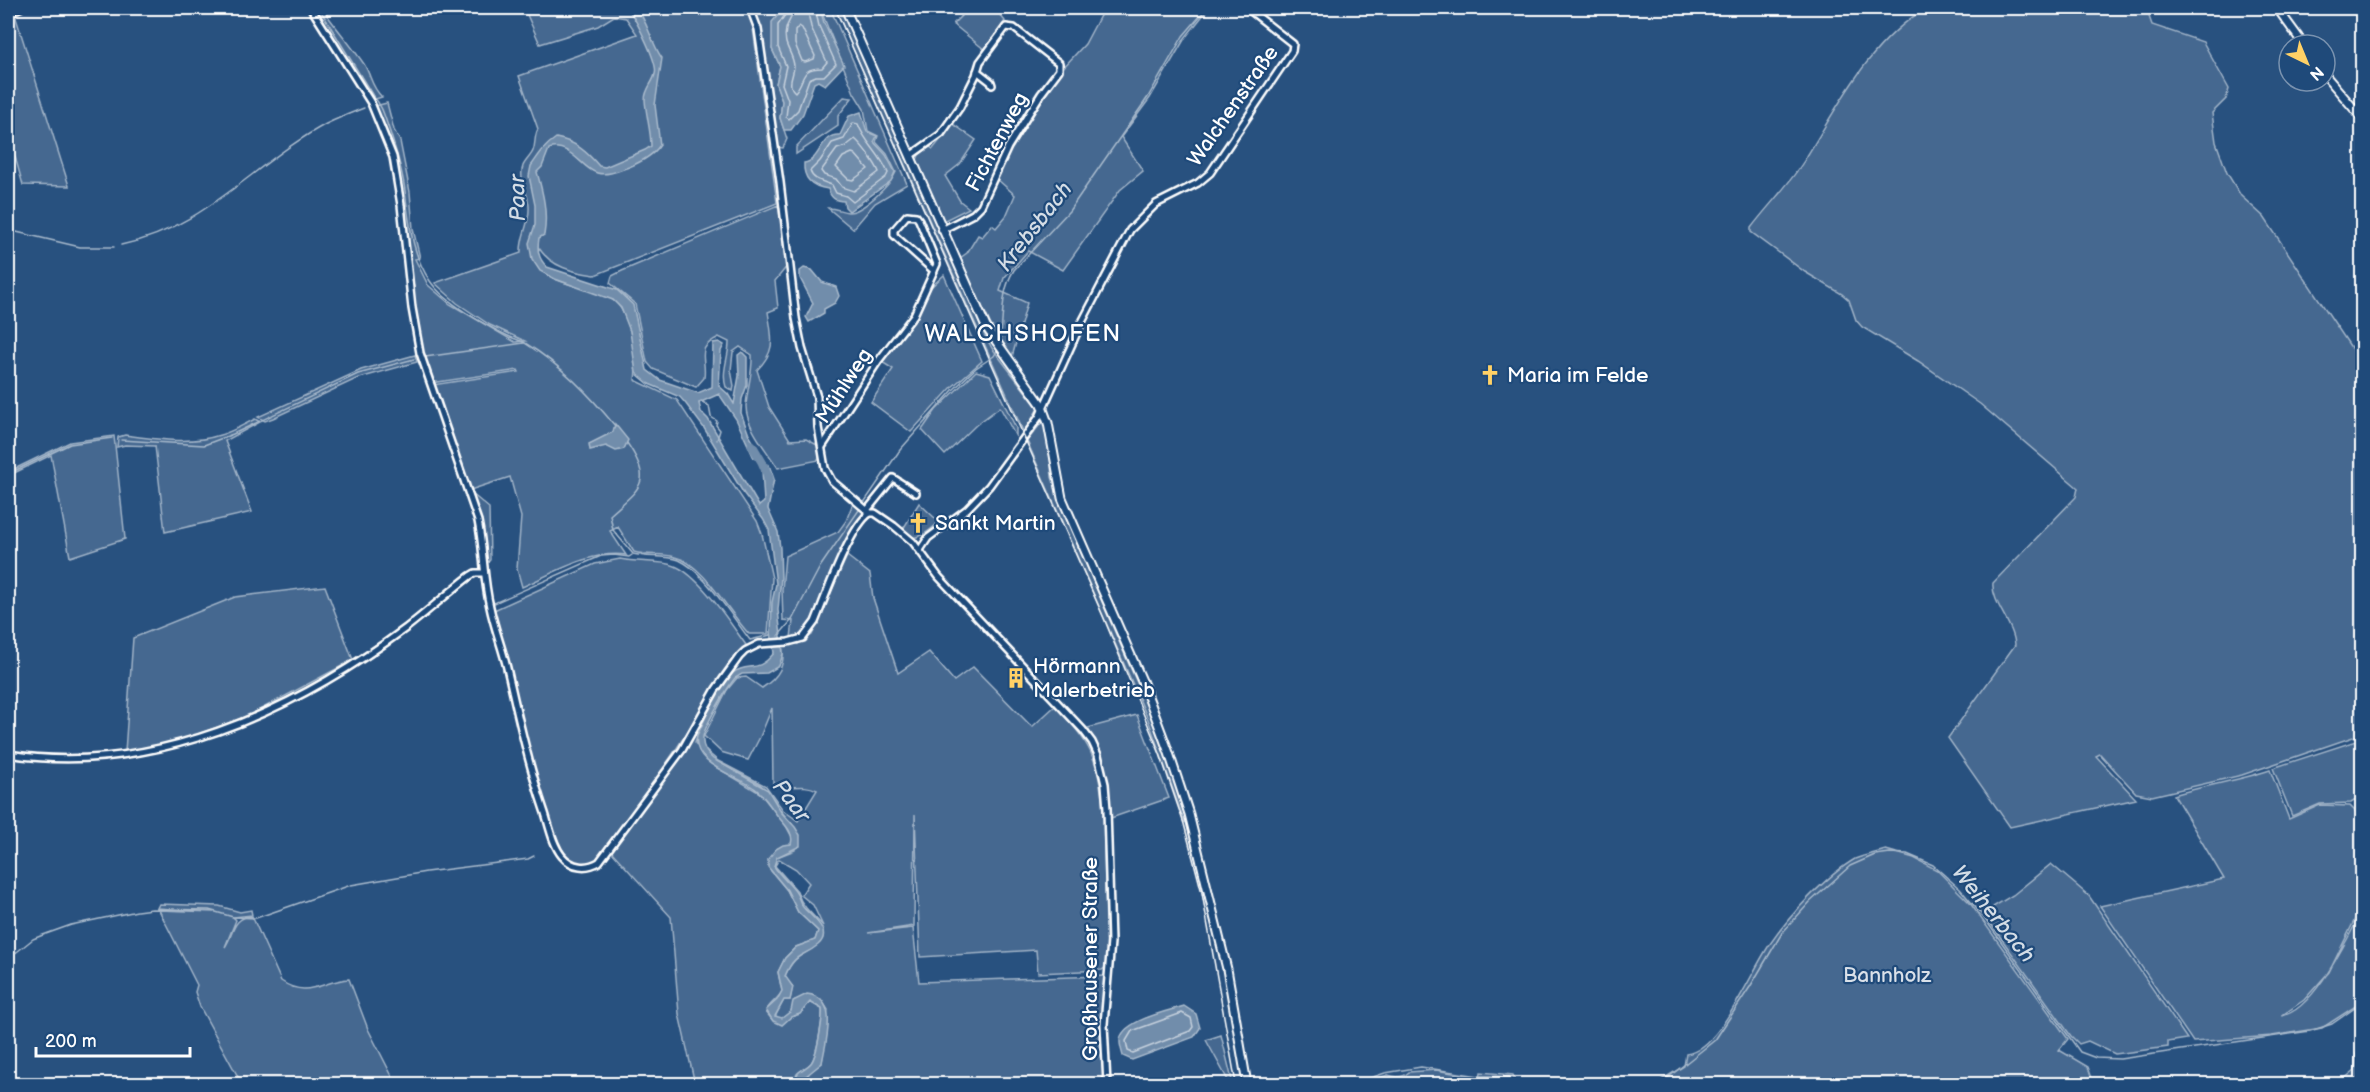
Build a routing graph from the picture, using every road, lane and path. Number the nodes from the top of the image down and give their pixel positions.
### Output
1 (20, 8) edge
2 (311, 8) edge
3 (750, 8) edge
4 (844, 8) edge
5 (1247, 8) edge
6 (2277, 8) edge
7 (8, 13) edge
8 (2295, 33) edge
9 (977, 71) junction
10 (992, 85) dead end
11 (2337, 89) edge
12 (2362, 118) edge
13 (910, 156) junction
14 (942, 230) junction
15 (934, 271) junction
16 (1043, 410) junction
17 (822, 447) junction
18 (916, 493) dead end
19 (868, 509) junction
20 (928, 538) junction
21 (915, 544) junction
22 (920, 550) junction
23 (484, 573) junction
24 (8, 754) edge
25 (1107, 1084) edge
26 (1247, 1084) edge

1 - 7 street
2 - 23 street
3 - 17 street
4 - 13 street
5 - 16 street, Walchenstraße
6 - 8 street
9 - 10 street
9 - 13 street
9 - 14 street, Fichtenweg
11 - 12 street
13 - 14 street
14 - 16 street
15 - 15 street
15 - 17 street, Mühlweg
16 - 20 street, Walchenstraße
16 - 26 street
17 - 19 street, Mühlweg
18 - 19 street
19 - 21 street, Mühlweg
19 - 23 street
20 - 21 street, Walchenstraße
20 - 22 street, Walchenstraße
21 - 22 street, Großhausener Straße
22 - 25 street, Großhausener Straße
23 - 24 street

